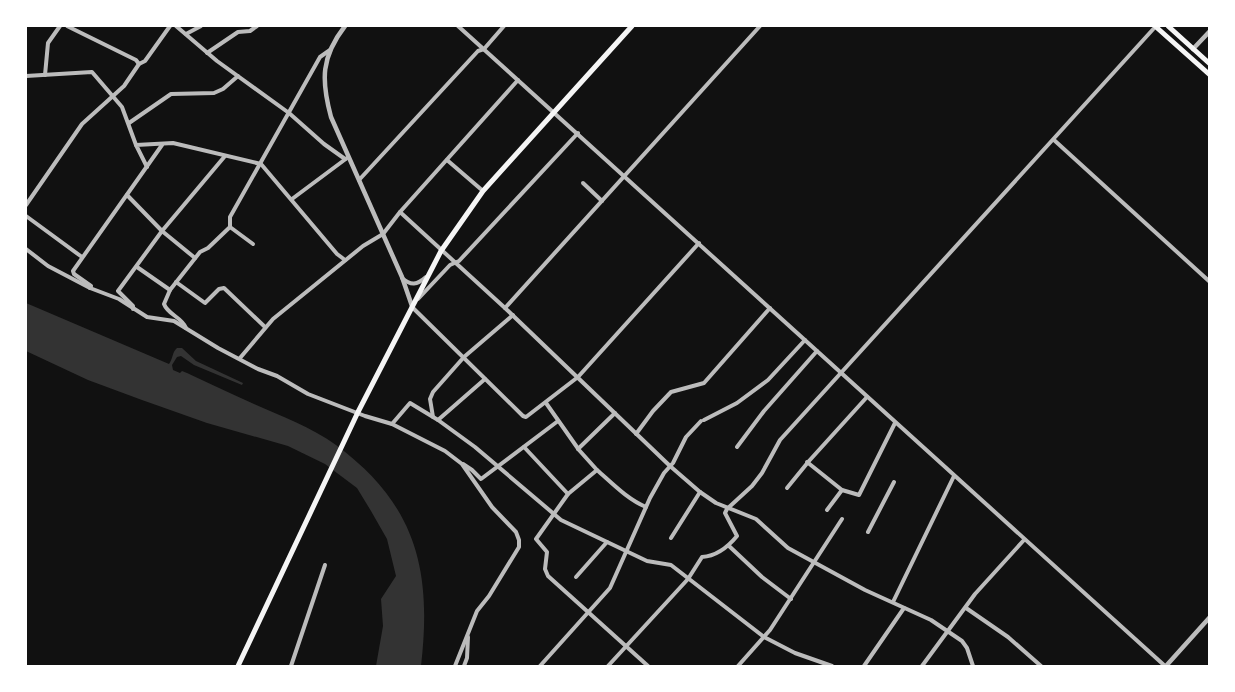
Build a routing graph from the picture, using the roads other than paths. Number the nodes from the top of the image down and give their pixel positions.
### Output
1 (60, 26) edge
2 (67, 26) edge
3 (170, 26) edge
4 (176, 26) edge
5 (201, 26) edge
6 (237, 26) edge
7 (257, 26) edge
8 (345, 26) edge
9 (458, 26) edge
10 (504, 26) edge
11 (632, 26) edge
12 (760, 26) edge
13 (1156, 26) edge
14 (1168, 26) edge
15 (1209, 31) edge
16 (242, 32) junction
17 (186, 34) junction
18 (1193, 48) junction
19 (484, 49) junction
20 (330, 50) junction
21 (207, 52) junction
22 (1209, 63) edge
23 (139, 64) junction
24 (45, 75) junction
25 (238, 75) junction
26 (1209, 75) edge
27 (26, 76) edge
28 (518, 80) junction
29 (114, 96) junction
30 (554, 112) junction
31 (289, 113) junction
32 (129, 123) junction
33 (578, 133) junction
34 (1054, 140) junction
35 (136, 145) junction
36 (162, 145) junction
37 (225, 156) junction
38 (347, 158) junction
39 (447, 160) junction
40 (261, 164) junction
41 (147, 167) junction
42 (625, 176) junction
43 (359, 180) junction
44 (583, 183) dead end
45 (483, 191) junction
46 (127, 195) junction
47 (292, 199) junction
48 (602, 201) junction
49 (26, 205) edge
50 (400, 212) junction
51 (26, 216) edge
52 (230, 227) junction
53 (162, 231) junction
54 (383, 234) junction
55 (699, 243) junction
56 (253, 244) dead end
57 (26, 249) edge
58 (441, 251) junction
59 (82, 257) junction
60 (195, 258) junction
61 (345, 260) junction
62 (454, 263) junction
63 (138, 267) junction
64 (402, 277) junction
65 (426, 277) junction
66 (176, 282) junction
67 (1209, 282) edge
68 (90, 288) junction
69 (170, 290) junction
70 (412, 306) junction
71 (505, 308) junction
72 (770, 308) junction
73 (133, 309) junction
74 (513, 315) junction
75 (265, 327) junction
76 (187, 329) junction
77 (805, 340) junction
78 (817, 351) junction
79 (464, 357) junction
80 (240, 358) junction
81 (841, 373) junction
82 (578, 377) junction
83 (485, 379) junction
84 (867, 397) junction
85 (546, 402) junction
86 (358, 412) junction
87 (615, 414) junction
88 (436, 418) junction
89 (558, 421) junction
90 (895, 423) junction
91 (392, 424) junction
92 (636, 434) junction
93 (524, 447) junction
94 (737, 447) dead end
95 (578, 449) junction
96 (807, 462) junction
97 (462, 464) junction
98 (670, 466) junction
99 (498, 467) junction
100 (597, 470) junction
101 (954, 476) junction
102 (894, 482) dead end
103 (787, 488) dead end
104 (842, 490) junction
105 (700, 492) junction
106 (568, 494) junction
107 (646, 507) junction
108 (727, 509) junction
109 (827, 510) dead end
110 (554, 515) junction
111 (842, 519) dead end
112 (868, 532) dead end
113 (671, 538) dead end
114 (1024, 540) junction
115 (607, 542) junction
116 (729, 546) junction
117 (627, 551) junction
118 (815, 562) junction
119 (325, 565) dead end
120 (576, 577) dead end
121 (688, 579) junction
122 (791, 599) junction
123 (893, 602) junction
124 (904, 608) junction
125 (966, 608) junction
126 (589, 613) junction
127 (1209, 618) edge
128 (948, 631) junction
129 (468, 636) junction
130 (764, 637) junction
131 (626, 647) junction
132 (238, 666) edge
133 (291, 666) edge
134 (455, 666) edge
135 (464, 666) edge
136 (540, 666) edge
137 (608, 666) edge
138 (648, 666) edge
139 (738, 666) edge
140 (832, 666) edge
141 (864, 666) edge
142 (922, 666) edge
143 (974, 666) edge
144 (1041, 666) edge
145 (1166, 666) edge

1 - 24 street
2 - 23 street
3 - 23 street
4 - 17 street
5 - 17 street
6 - 16 street
7 - 16 street
8 - 20 street
9 - 19 street
10 - 19 street
11 - 30 main road
12 - 42 street
13 - 26 main road
13 - 34 street
14 - 18 main road
15 - 18 street
16 - 21 street
17 - 21 street
18 - 22 main road
19 - 28 street
19 - 43 street
20 - 31 street
20 - 38 street
21 - 25 street
23 - 29 street
24 - 27 street
24 - 29 street
25 - 31 street
25 - 32 street
28 - 30 street
28 - 39 street
29 - 32 street
29 - 49 street
30 - 33 street
30 - 45 main road
31 - 38 street
31 - 40 street
32 - 35 street
33 - 42 street
33 - 62 street
34 - 67 street
34 - 81 street
35 - 36 street
35 - 41 street
36 - 37 street
36 - 41 street
37 - 40 street
37 - 53 street
38 - 43 street
38 - 47 street
39 - 45 street
39 - 50 street
40 - 47 street
40 - 52 street
41 - 46 street
42 - 48 street
42 - 55 street
43 - 54 street
44 - 48 street
45 - 58 main road
46 - 53 street
46 - 59 street
47 - 61 street
48 - 71 street
50 - 54 street
50 - 58 street
51 - 59 street
52 - 56 street
52 - 60 street
53 - 60 street
53 - 63 street
54 - 61 street
54 - 64 street
55 - 72 street
55 - 82 street
57 - 68 street
58 - 62 street
58 - 65 main road
59 - 68 street
60 - 66 street
61 - 75 street
62 - 70 street
62 - 71 street
63 - 69 street
63 - 73 street
64 - 65 street
64 - 70 street
65 - 70 main road
66 - 69 street
66 - 75 street
68 - 73 street
69 - 76 street
70 - 79 street
70 - 86 main road
71 - 74 street
72 - 77 street
72 - 92 street
73 - 76 street
74 - 79 street
74 - 82 street
75 - 80 street
76 - 80 street
77 - 78 street
77 - 98 street
78 - 81 street
78 - 94 street
79 - 83 street
79 - 88 street
80 - 86 street
81 - 84 street
81 - 108 street
82 - 85 street
82 - 87 street
83 - 85 street
83 - 88 street
84 - 90 street
84 - 96 street
85 - 89 street
86 - 91 street
86 - 132 main road
87 - 92 street
87 - 95 street
88 - 91 street
88 - 99 street
89 - 93 street
89 - 95 street
90 - 101 street
90 - 104 street
91 - 97 street
92 - 98 street
93 - 99 street
93 - 106 street
95 - 100 street
96 - 103 street
96 - 104 street
97 - 99 street
97 - 129 street
98 - 105 street
98 - 107 street
99 - 110 street
100 - 106 street
100 - 107 street
101 - 114 street
101 - 123 street
102 - 112 street
104 - 109 street
105 - 108 street
105 - 113 street
106 - 110 street
107 - 117 street
108 - 116 street
108 - 118 street
110 - 115 street
110 - 126 street
111 - 118 street
114 - 125 street
114 - 145 street
115 - 117 street
115 - 120 street
116 - 121 street
116 - 122 street
117 - 121 street
117 - 126 street
118 - 122 street
118 - 123 street
119 - 133 street
121 - 130 street
121 - 131 street
122 - 130 street
123 - 124 street
124 - 128 street
124 - 141 street
125 - 128 street
125 - 144 street
126 - 131 street
126 - 136 street
127 - 145 street
128 - 142 street
128 - 143 street
129 - 134 street
129 - 135 street
130 - 139 street
130 - 140 street
131 - 137 street
131 - 138 street

